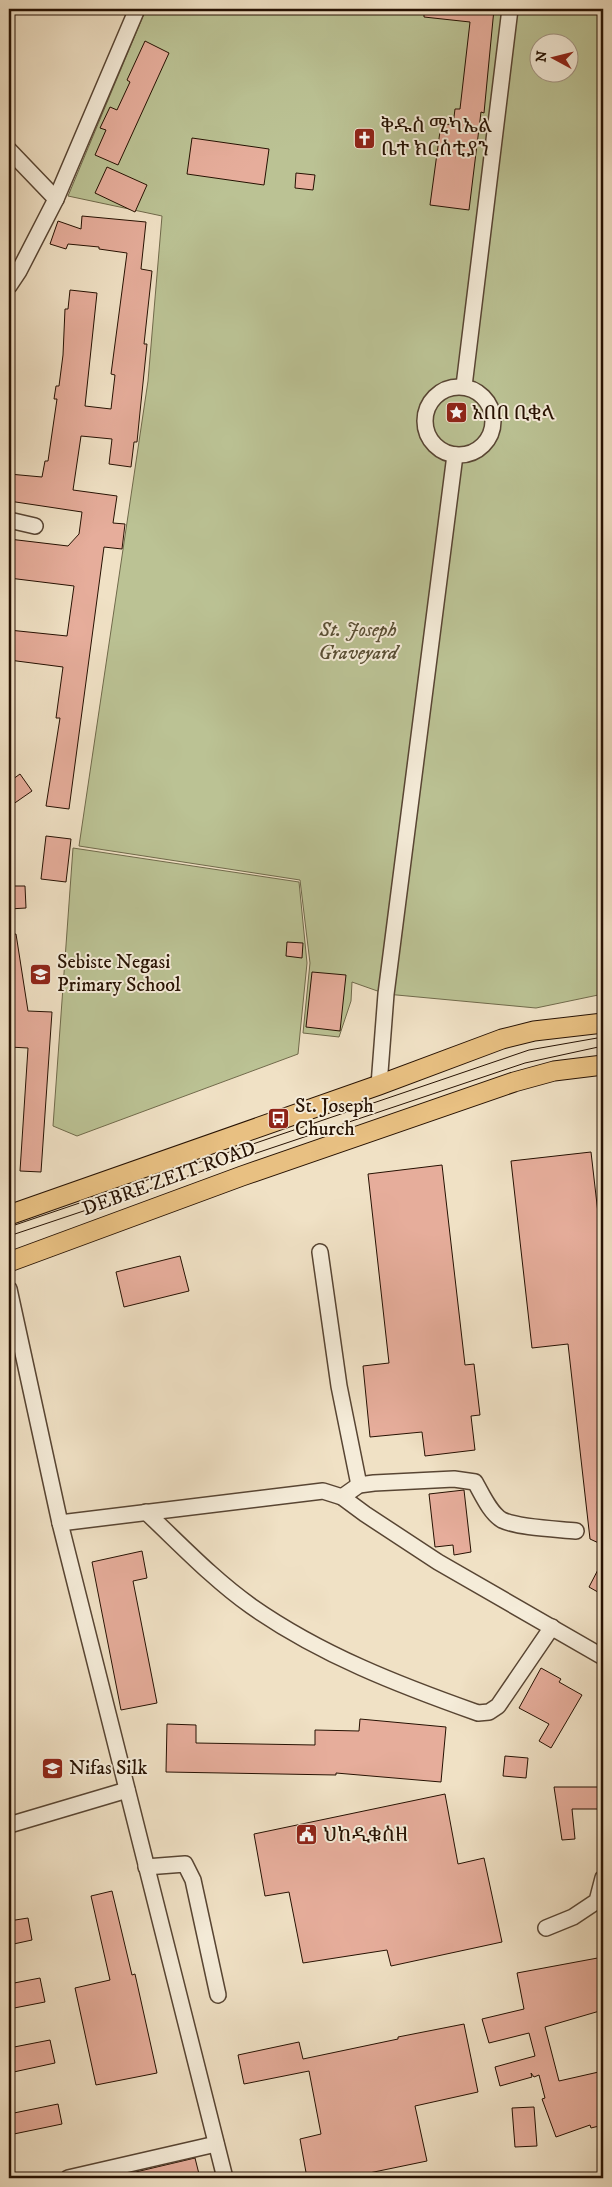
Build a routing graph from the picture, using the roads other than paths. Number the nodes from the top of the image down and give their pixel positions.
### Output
1 (137, 9) edge
2 (510, 9) edge
3 (9, 150) edge
4 (56, 199) junction
5 (9, 286) edge
6 (464, 386) junction
7 (455, 455) junction
8 (9, 520) edge
9 (35, 526) dead end
10 (603, 1023) edge
11 (603, 1070) edge
12 (379, 1085) junction
13 (9, 1215) edge
14 (320, 1252) dead end
15 (9, 1262) edge
16 (9, 1289) edge
17 (359, 1485) junction
18 (342, 1497) junction
19 (146, 1512) junction
20 (60, 1523) junction
21 (576, 1531) dead end
22 (552, 1627) junction
23 (603, 1657) edge
24 (127, 1790) junction
25 (9, 1825) edge
26 (146, 1867) junction
27 (603, 1878) edge
28 (546, 1928) dead end
29 (218, 1995) dead end
30 (216, 2144) junction
31 (68, 2178) edge
32 (225, 2178) edge

1 - 4 street
2 - 6 street
3 - 4 street
4 - 5 street
6 - 7 street
6 - 7 street
7 - 12 street
8 - 9 street
10 - 12 main road, DEBRE ZEIT ROAD
11 - 15 main road, DEBRE ZEIT ROAD
12 - 13 main road, DEBRE ZEIT ROAD
14 - 17 street
16 - 20 street
17 - 18 street
17 - 21 street
18 - 19 street
18 - 22 street
19 - 20 street
19 - 22 street
20 - 24 street
22 - 23 street
24 - 25 street
24 - 26 street
26 - 29 street
26 - 30 street
27 - 28 street
30 - 31 street
30 - 32 street

